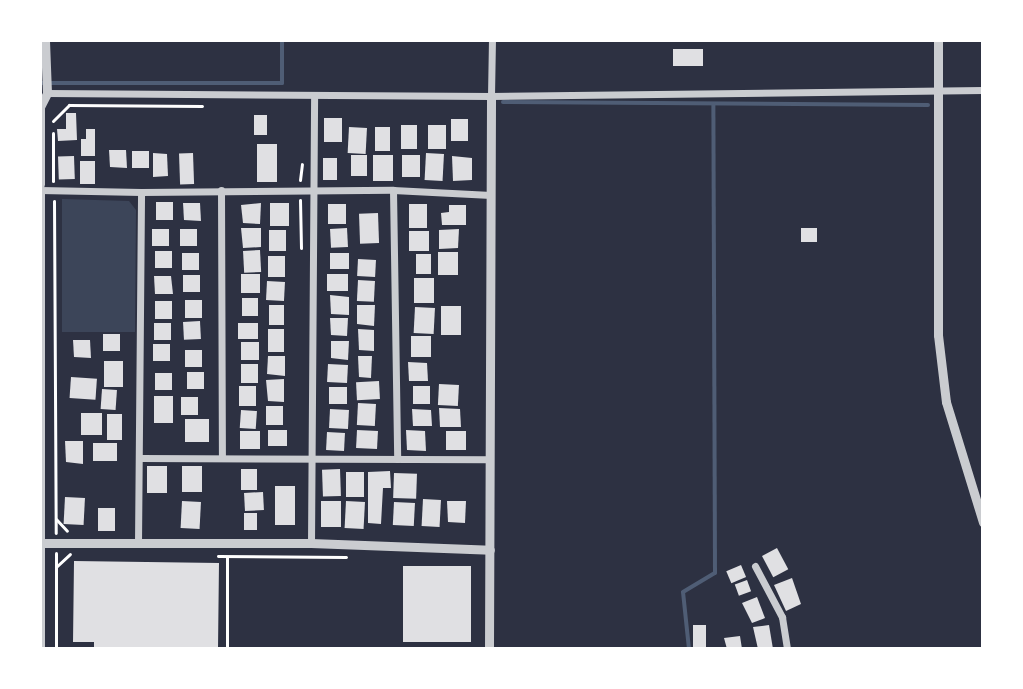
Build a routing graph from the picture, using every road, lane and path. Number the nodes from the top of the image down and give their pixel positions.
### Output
1 (45, 40) edge
2 (492, 40) edge
3 (938, 40) edge
4 (938, 90) junction
5 (983, 90) edge
6 (45, 92) edge
7 (314, 95) junction
8 (491, 96) junction
9 (207, 106) dead end
10 (53, 181) dead end
11 (40, 188) edge
12 (221, 190) junction
13 (312, 190) junction
14 (393, 190) junction
15 (141, 192) junction
16 (491, 195) junction
17 (54, 198) dead end
18 (40, 294) edge
19 (40, 396) edge
20 (140, 458) junction
21 (222, 458) junction
22 (312, 459) junction
23 (397, 459) junction
24 (490, 459) junction
25 (56, 519) dead end
26 (983, 522) edge
27 (41, 543) edge
28 (138, 543) junction
29 (311, 543) junction
30 (490, 550) junction
31 (85, 554) dead end
32 (211, 556) dead end
33 (227, 556) junction
34 (358, 557) dead end
35 (755, 566) dead end
36 (40, 649) edge
37 (56, 649) edge
38 (227, 649) edge
39 (489, 649) edge
40 (787, 649) edge

1 - 6 street
2 - 8 street
3 - 4 street
4 - 5 street
4 - 8 street
4 - 26 street
6 - 7 street
6 - 11 street
7 - 8 street
7 - 13 street
8 - 16 street
9 - 10 path
11 - 15 street
11 - 18 street
12 - 13 street
12 - 15 street
12 - 21 street
13 - 14 street
13 - 22 street
14 - 16 street
14 - 23 street
15 - 20 street
16 - 24 street
17 - 25 path
18 - 19 street
19 - 27 street
20 - 21 street
20 - 28 street
21 - 22 street
22 - 23 street
22 - 29 street
23 - 24 street
24 - 30 street
27 - 28 street
27 - 36 street
28 - 29 street
29 - 30 street
30 - 39 street
31 - 37 path
32 - 33 path
33 - 34 path
33 - 38 path
35 - 40 street

